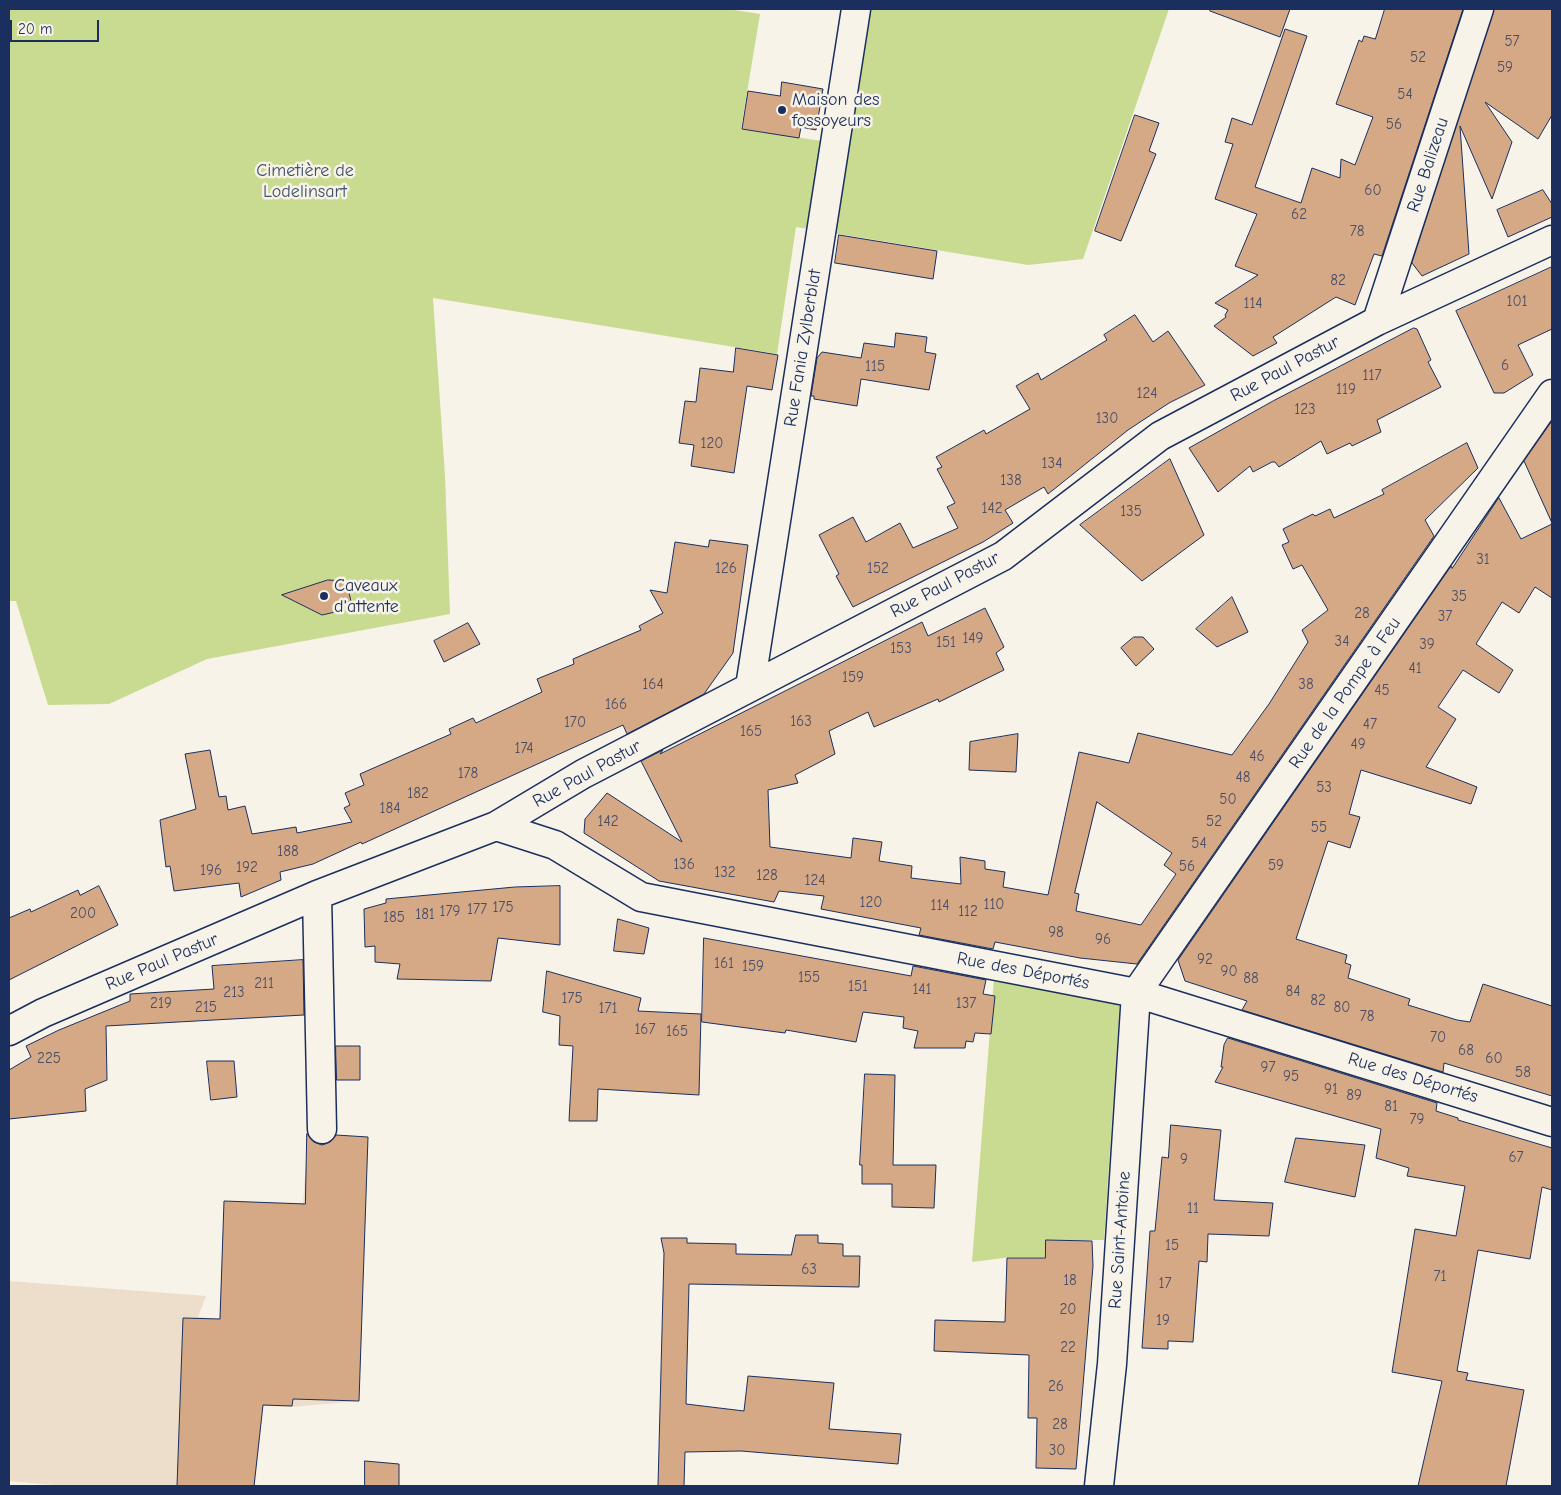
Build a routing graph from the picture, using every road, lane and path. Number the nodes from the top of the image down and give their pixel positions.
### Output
1 (856, 9) edge
2 (1479, 9) edge
3 (1552, 240) edge
4 (1377, 321) junction
5 (1552, 394) edge
6 (750, 687) junction
7 (496, 826) junction
8 (317, 895) junction
9 (1136, 993) junction
10 (9, 1031) edge
11 (1552, 1122) edge
12 (322, 1129) dead end
13 (1099, 1486) edge

1 - 6 street, Rue Fania Zylberblat
2 - 4 street, Rue Balizeau
3 - 4 street, Rue Paul Pastur
4 - 6 street, Rue Paul Pastur
5 - 9 street, Rue de la Pompe à Feu
6 - 7 street, Rue Paul Pastur
7 - 8 street, Rue Paul Pastur
7 - 9 street, Rue des Déportés
8 - 10 street, Rue Paul Pastur
8 - 12 street
9 - 11 street, Rue des Déportés
9 - 13 street, Rue Saint-Antoine

